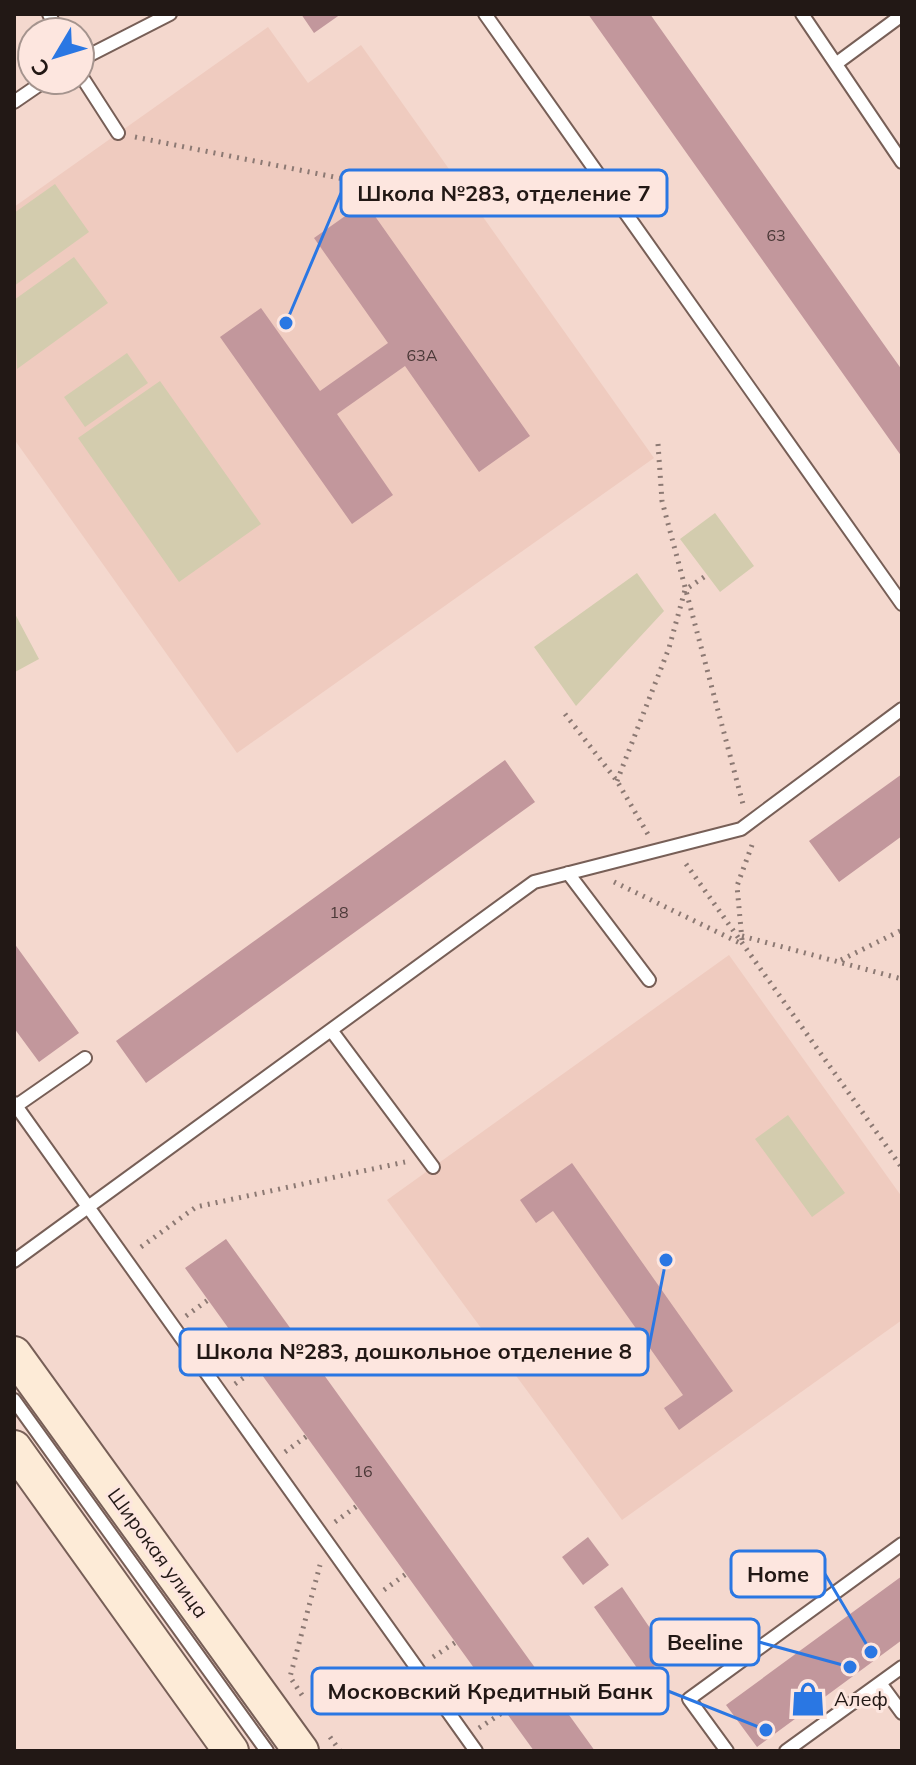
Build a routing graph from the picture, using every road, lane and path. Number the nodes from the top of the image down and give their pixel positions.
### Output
1 (170, 14) edge
2 (485, 14) edge
3 (802, 14) edge
4 (902, 15) edge
5 (96, 52) edge
6 (837, 63) junction
7 (94, 96) edge
8 (118, 133) joint
9 (902, 162) edge
10 (399, 190) dead end
11 (658, 444) dead end
12 (707, 575) dead end
13 (685, 590) junction
14 (902, 604) edge
15 (902, 709) edge
16 (565, 714) dead end
17 (617, 781) junction
18 (771, 807) junction
19 (741, 829) junction
20 (673, 846) junction
21 (657, 851) junction
22 (587, 869) junction
23 (568, 873) junction
24 (902, 930) edge
25 (742, 936) junction
26 (743, 945) junction
27 (840, 960) junction
28 (902, 979) edge
29 (649, 980) dead end
30 (331, 1030) junction
31 (85, 1058) dead end
32 (15, 1105) edge
33 (429, 1163) joint
34 (902, 1168) edge
35 (88, 1207) junction
36 (125, 1258) junction
37 (14, 1261) edge
38 (14, 1354) edge
39 (14, 1400) edge
40 (14, 1448) edge
41 (327, 1541) junction
42 (902, 1544) edge
43 (406, 1574) dead end
44 (369, 1601) junction
45 (456, 1642) dead end
46 (292, 1662) dead end
47 (902, 1667) edge
48 (417, 1668) junction
49 (880, 1683) junction
50 (505, 1711) dead end
51 (902, 1713) edge
52 (466, 1737) junction
53 (231, 1751) edge
54 (267, 1751) edge
55 (301, 1751) edge
56 (476, 1751) edge
57 (727, 1751) edge
58 (786, 1751) edge

1 - 5 lane
2 - 14 lane
3 - 6 lane
4 - 6 lane
6 - 9 lane
7 - 8 lane
8 - 10 path
11 - 13 path
12 - 13 path
13 - 17 path
13 - 19 path
15 - 18 lane
16 - 17 path
17 - 21 path
18 - 19 lane
18 - 25 path
19 - 20 lane
20 - 21 lane
20 - 26 path
21 - 22 lane
22 - 23 lane
22 - 26 path
23 - 29 lane
23 - 30 lane
24 - 27 path
25 - 26 path
25 - 27 path
26 - 34 path
27 - 28 path
30 - 33 lane
30 - 35 lane
31 - 32 lane
32 - 35 lane
33 - 36 path
35 - 36 lane
35 - 37 lane
36 - 41 lane
38 - 55 main road, Широкая улица
39 - 54 lane, Широкая улица
40 - 53 main road
41 - 44 lane
41 - 46 path
42 - 57 lane
43 - 44 path
44 - 48 lane
45 - 48 path
47 - 49 lane
48 - 52 lane
49 - 51 lane
49 - 58 lane
50 - 52 path
52 - 56 lane

